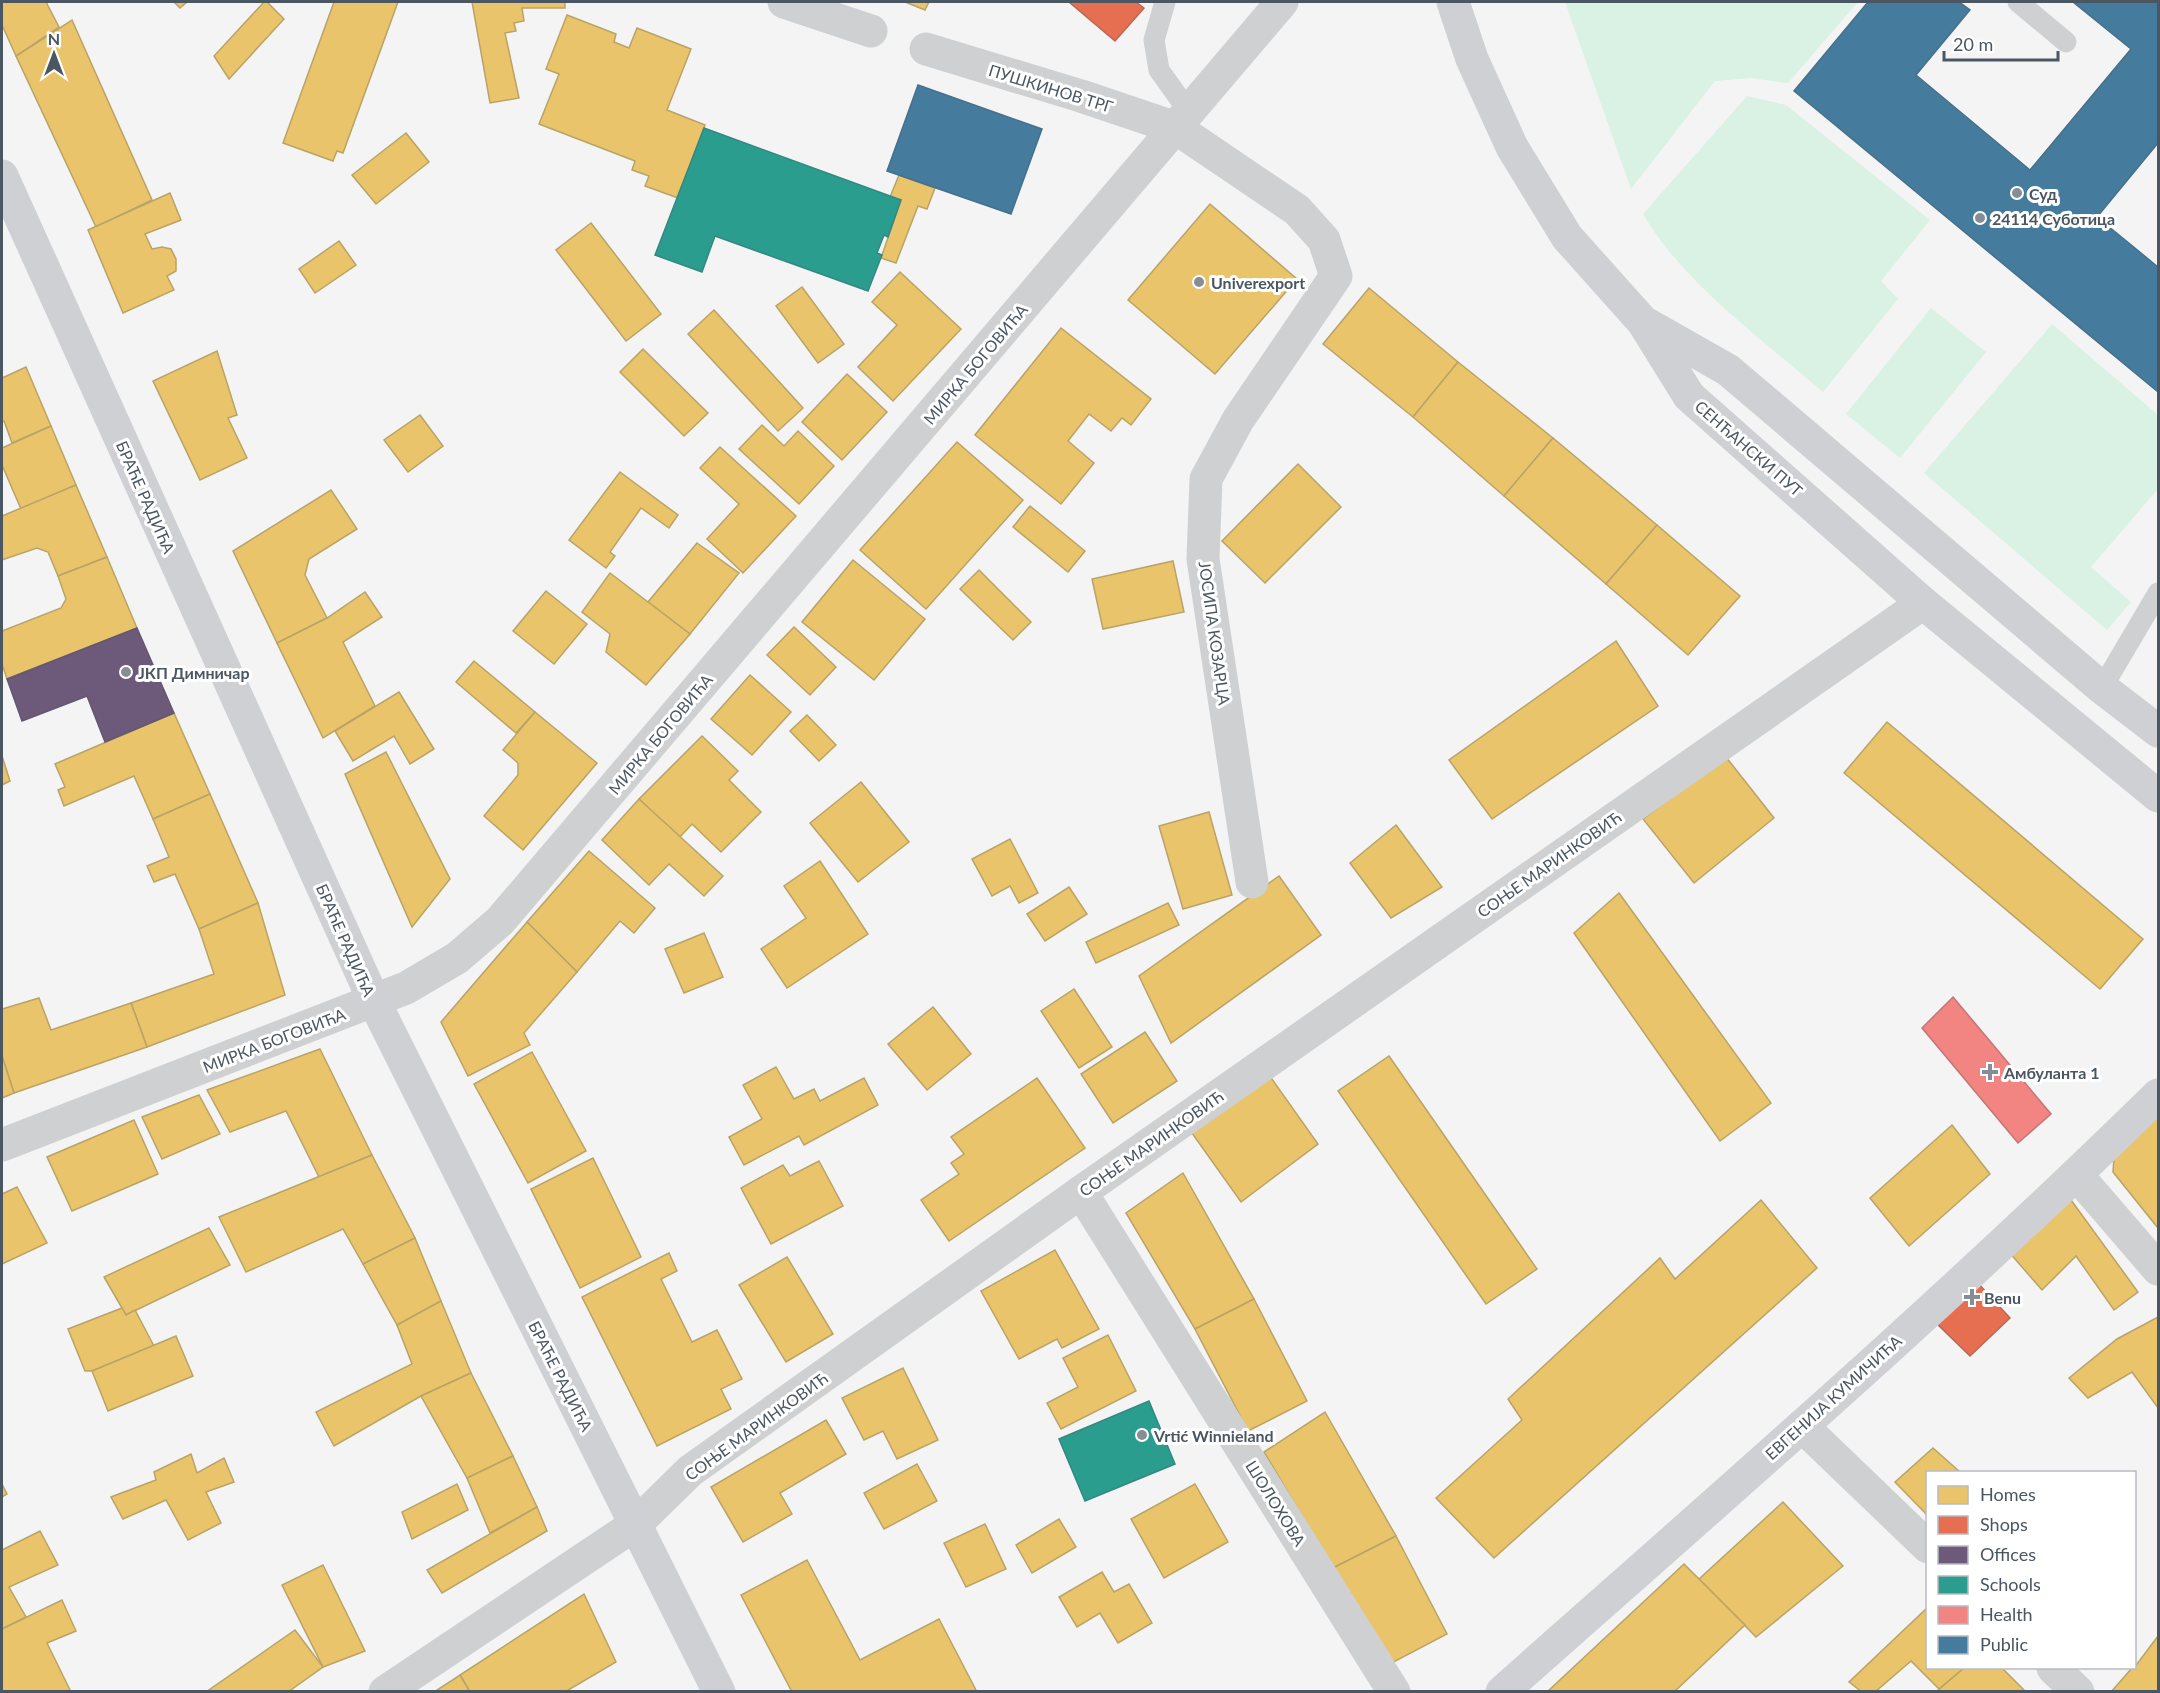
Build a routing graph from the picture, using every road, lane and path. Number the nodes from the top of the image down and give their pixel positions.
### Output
1 (784, 2) edge
2 (1165, 2) edge
3 (1282, 2) edge
4 (1453, 2) edge
5 (2018, 2) edge
6 (856, 18) edge
7 (2066, 42) dead end
8 (926, 49) dead end
9 (1182, 120) junction
10 (2, 176) edge
11 (1336, 276) joint
12 (1643, 322) junction
13 (2158, 593) edge
14 (1923, 603) junction
15 (2102, 688) junction
16 (2158, 731) edge
17 (2158, 796) edge
18 (1252, 882) dead end
19 (374, 1001) junction
20 (2158, 1095) edge
21 (2, 1145) edge
22 (2077, 1175) junction
23 (1081, 1192) junction
24 (2158, 1269) edge
25 (1802, 1426) junction
26 (636, 1524) junction
27 (1926, 1545) edge
28 (2054, 1669) edge
29 (385, 1692) edge
30 (719, 1692) edge
31 (1394, 1692) edge
32 (1502, 1692) edge
33 (2078, 1692) edge

1 - 6 street
2 - 9 lane
3 - 9 street
4 - 12 street
5 - 7 lane
8 - 9 street, ПУШКИНОВ ТРГ
9 - 11 street, ПУШКИНОВ ТРГ
9 - 19 street, МИРКА БОГОВИЋА
10 - 19 street, БРАЋЕ РАДИЋА
11 - 18 street, ЈОСИПА КОЗАРЦА
12 - 14 street, СЕНЋАНСКИ ПУТ
12 - 15 street
13 - 15 lane
14 - 17 street, СЕНЋАНСКИ ПУТ
14 - 23 street, СОЊЕ МАРИНКОВИЋ
15 - 16 street
19 - 21 street, МИРКА БОГОВИЋА
19 - 26 street, БРАЋЕ РАДИЋА
20 - 22 street, ЕВГЕНИЈА КУМИЧИЋА
22 - 24 street
22 - 25 street, ЕВГЕНИЈА КУМИЧИЋА
23 - 26 street, СОЊЕ МАРИНКОВИЋ
23 - 31 street, ШОЛОХОВА
25 - 27 street
25 - 32 street, ЕВГЕНИЈА КУМИЧИЋА
26 - 29 street, СОЊЕ МАРИНКОВИЋ
26 - 30 street, БРАЋЕ РАДИЋА
28 - 33 street

